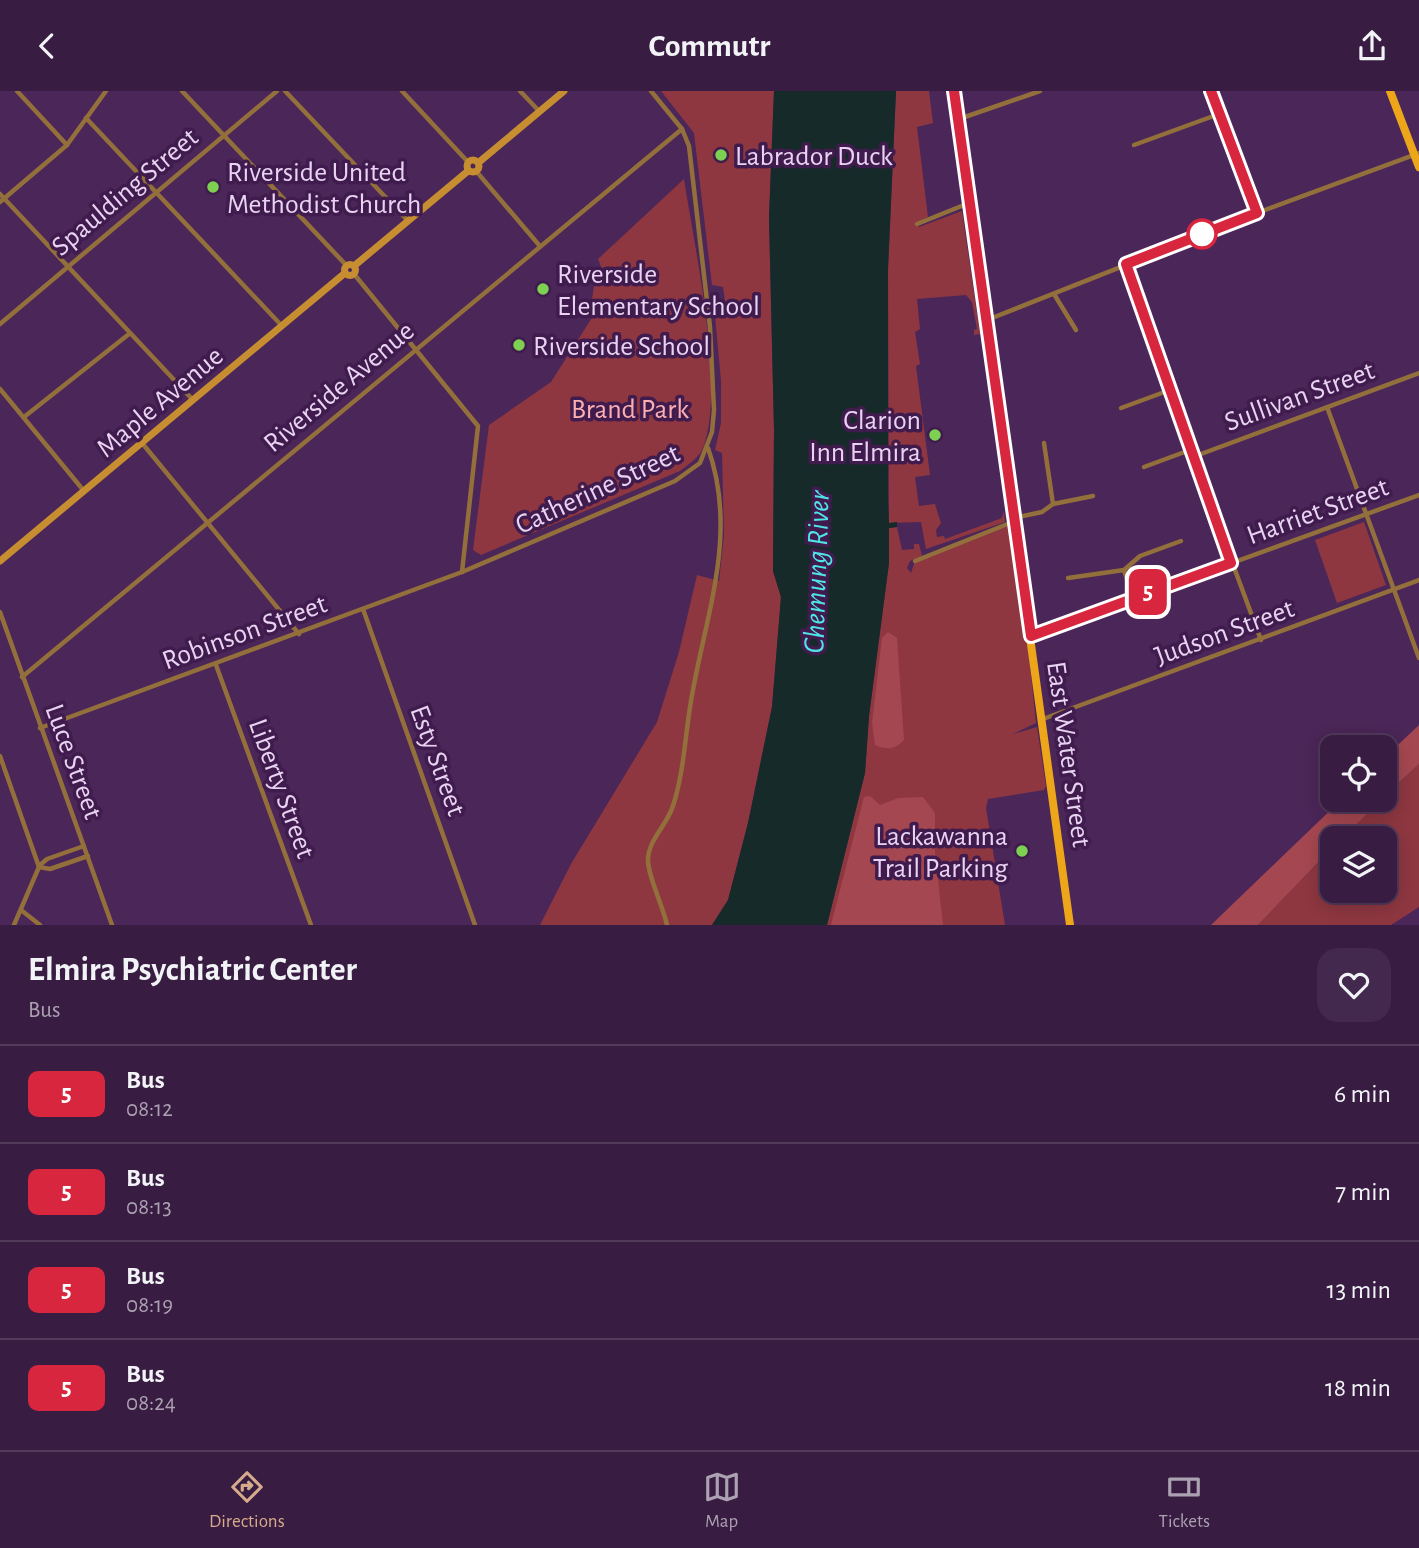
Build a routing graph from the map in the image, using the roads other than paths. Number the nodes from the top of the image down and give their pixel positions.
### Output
1 (17, 91) edge
2 (106, 91) edge
3 (182, 91) edge
4 (277, 91) edge
5 (285, 91) edge
6 (402, 91) edge
7 (520, 91) edge
8 (564, 91) edge
9 (651, 91) edge
10 (954, 91) edge
11 (1040, 91) edge
12 (1211, 91) edge
13 (1390, 91) edge
14 (539, 111) junction
15 (1219, 114) junction
16 (86, 118) junction
17 (958, 119) junction
18 (682, 129) junction
19 (224, 135) junction
20 (67, 145) junction
21 (1133, 145) dead end
22 (1417, 154) edge
23 (473, 167) junction
24 (1419, 167) edge
25 (156, 191) junction
26 (2, 198) edge
27 (970, 203) junction
28 (1257, 213) junction
29 (408, 222) junction
30 (917, 224) dead end
31 (539, 246) junction
32 (1126, 264) junction
33 (67, 266) junction
34 (350, 270) junction
35 (1054, 294) junction
36 (986, 320) junction
37 (0, 324) edge
38 (282, 326) junction
39 (1076, 330) dead end
40 (129, 334) junction
41 (415, 349) junction
42 (1419, 373) edge
43 (0, 389) edge
44 (1170, 390) junction
45 (194, 400) junction
46 (1327, 407) junction
47 (1121, 408) dead end
48 (24, 417) junction
49 (142, 443) junction
50 (1044, 443) dead end
51 (708, 448) junction
52 (1190, 450) junction
53 (1193, 457) junction
54 (1144, 467) dead end
55 (84, 491) junction
56 (1419, 495) edge
57 (1093, 496) dead end
58 (1053, 503) junction
59 (1367, 515) junction
60 (1014, 520) junction
61 (207, 522) junction
62 (1181, 541) dead end
63 (0, 561) edge
64 (915, 562) dead end
65 (1231, 563) junction
66 (1124, 571) junction
67 (463, 572) junction
68 (1068, 578) dead end
69 (1419, 580) edge
70 (1394, 590) junction
71 (1133, 598) junction
72 (363, 609) junction
73 (0, 612) edge
74 (299, 633) junction
75 (1031, 636) junction
76 (1261, 640) junction
77 (1419, 658) edge
78 (216, 664) junction
79 (22, 677) junction
80 (1043, 719) junction
81 (40, 728) junction
82 (0, 756) edge
83 (84, 846) junction
84 (88, 856) junction
85 (39, 867) junction
86 (21, 911) junction
87 (14, 925) edge
88 (40, 925) edge
89 (112, 925) edge
90 (310, 925) edge
91 (475, 925) edge
92 (667, 925) edge
93 (1070, 925) edge

1 - 20 street
2 - 16 street
3 - 19 street
4 - 19 street, Spaulding Street
5 - 29 street
6 - 23 street
7 - 14 street
8 - 14 main road, Maple Avenue
9 - 18 street, Catherine Street
10 - 17 main road, East Water Street
11 - 17 street
12 - 15 street
13 - 22 main road
14 - 23 main road, Maple Avenue
15 - 21 street
15 - 28 street
16 - 20 street
16 - 25 street
17 - 27 main road, East Water Street
18 - 31 street, Riverside Avenue
18 - 51 street, Catherine Street
19 - 25 street, Spaulding Street
19 - 34 street
20 - 26 street
22 - 24 main road
22 - 28 street
23 - 29 main road, Maple Avenue
23 - 31 street
25 - 33 street, Spaulding Street
25 - 38 street
26 - 33 street
27 - 30 street
27 - 36 main road, East Water Street
28 - 32 street
29 - 34 main road, Maple Avenue
31 - 41 street, Riverside Avenue
32 - 35 street
32 - 44 street
33 - 37 street, Spaulding Street
33 - 40 street
34 - 38 main road, Maple Avenue
34 - 41 street
35 - 36 street
35 - 39 street
36 - 60 main road, East Water Street
38 - 45 main road, Maple Avenue
40 - 45 street
40 - 48 street
41 - 61 street, Riverside Avenue
41 - 67 street
42 - 46 street, Sullivan Street
43 - 48 street
44 - 47 street
44 - 52 street
45 - 49 main road, Maple Avenue
46 - 53 street, Sullivan Street
46 - 59 street
48 - 55 street
49 - 55 main road, Maple Avenue
49 - 61 street
50 - 58 street
51 - 67 street, Catherine Street
51 - 92 street
52 - 53 street
52 - 54 street
53 - 65 street
55 - 63 main road, Maple Avenue
56 - 59 street, Harriet Street
57 - 58 street
58 - 60 street
59 - 65 street, Harriet Street
59 - 70 street
60 - 64 street
60 - 75 main road, East Water Street
61 - 74 street
61 - 79 street, Riverside Avenue
62 - 66 street
65 - 71 street, Harriet Street
65 - 76 street
66 - 68 street
66 - 71 street
67 - 72 street, Robinson Street
69 - 70 street, Judson Street
70 - 76 street, Judson Street
70 - 77 street
71 - 75 street, Harriet Street
72 - 74 street, Robinson Street
72 - 91 street, Esty Street
73 - 79 street, Luce Street
74 - 78 street, Robinson Street
75 - 80 main road, East Water Street
76 - 80 street, Judson Street
78 - 81 street, Robinson Street
78 - 90 street, Liberty Street
79 - 81 street, Luce Street
80 - 93 main road, East Water Street
81 - 83 street, Luce Street
82 - 85 street
83 - 84 street, Luce Street
83 - 85 street
84 - 85 street
84 - 89 street, Luce Street
85 - 86 street
86 - 87 street
86 - 88 street

